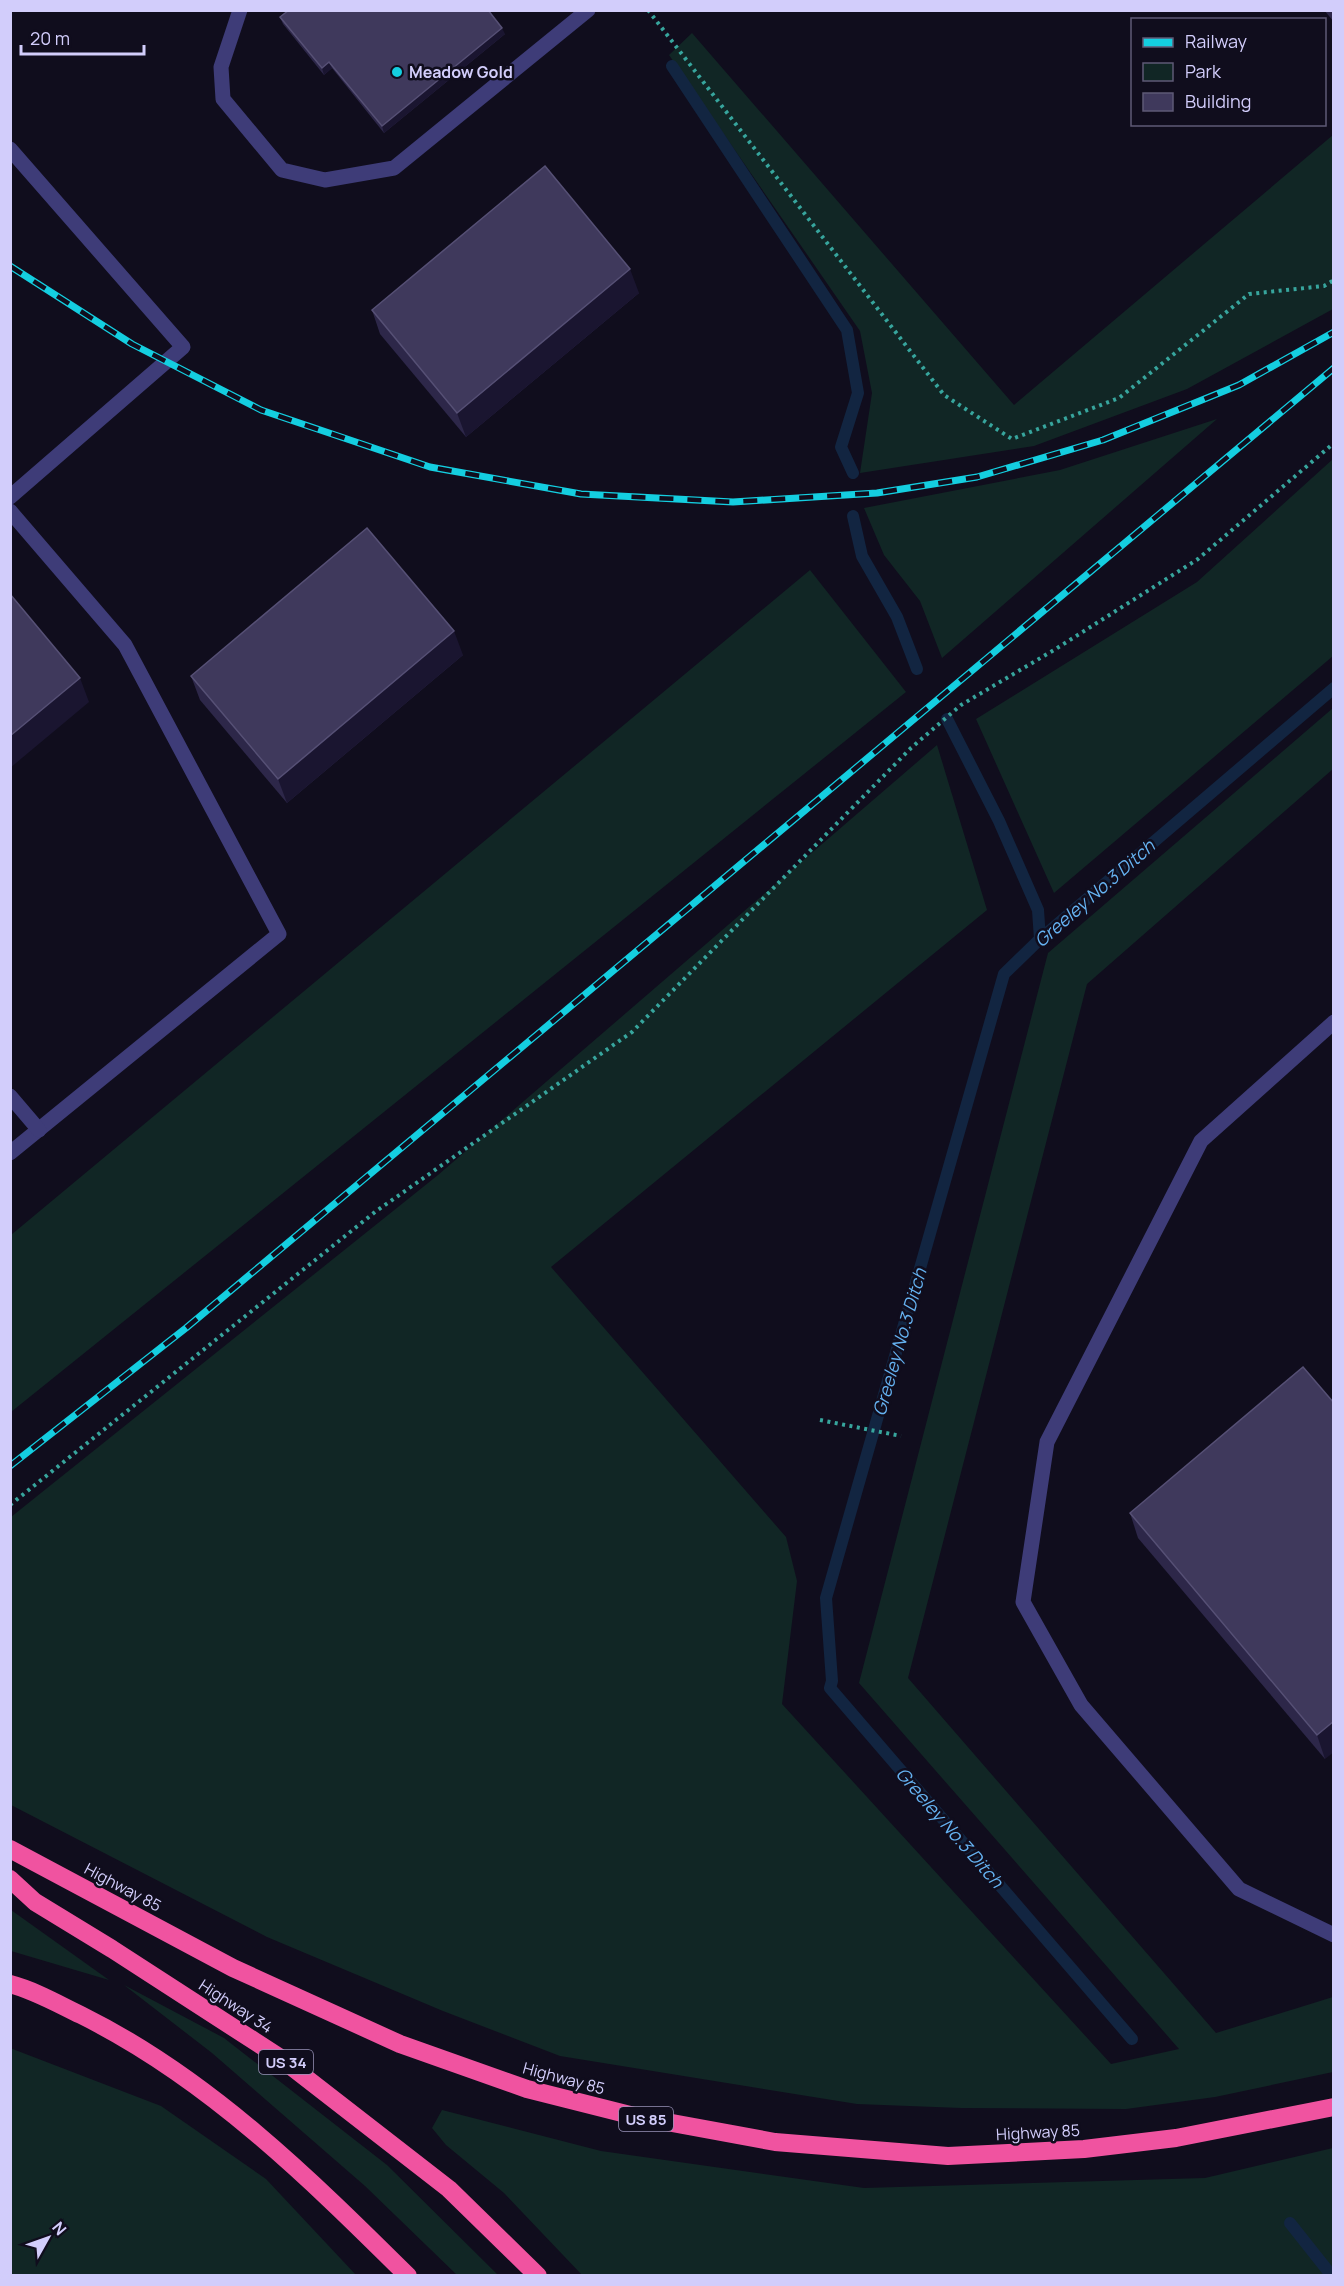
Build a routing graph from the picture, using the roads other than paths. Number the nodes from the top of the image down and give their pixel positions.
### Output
1 (240, 10) edge
2 (588, 10) edge
3 (10, 149) edge
4 (10, 497) edge
5 (10, 511) edge
6 (1334, 1022) edge
7 (10, 1096) edge
8 (39, 1130) junction
9 (10, 1153) edge
10 (10, 1849) edge
11 (10, 1879) edge
12 (1334, 1935) edge
13 (10, 1984) edge
14 (1334, 2107) edge
15 (408, 2276) edge
16 (538, 2276) edge

1 - 2 lane
3 - 4 lane
5 - 8 lane
6 - 12 lane
7 - 8 lane
8 - 9 lane
10 - 14 highway, Highway 85 / US 85
11 - 16 highway, Highway 34 / US 34
13 - 15 highway

